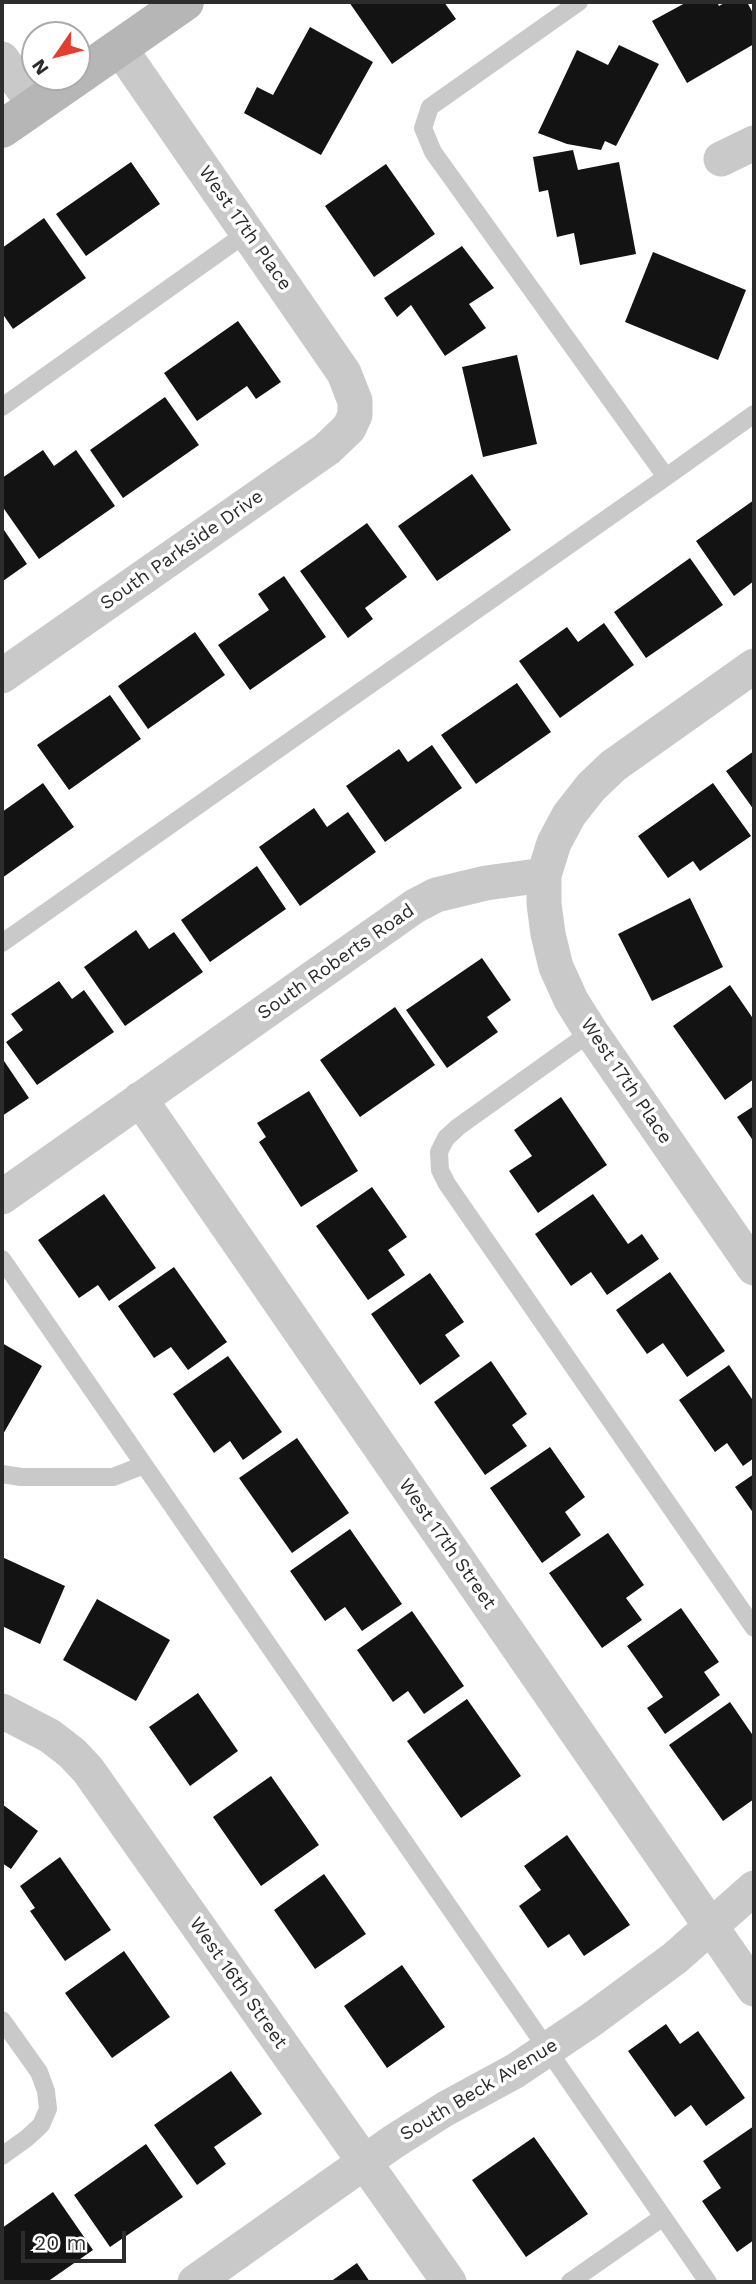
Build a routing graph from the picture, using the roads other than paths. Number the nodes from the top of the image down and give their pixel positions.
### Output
1 (185, 2) edge
2 (579, 2) edge
3 (120, 47) junction
4 (2, 59) edge
5 (91, 67) edge
6 (57, 91) edge
7 (35, 106) junction
8 (2, 130) edge
9 (754, 143) edge
10 (721, 159) dead end
11 (248, 233) junction
12 (2, 407) edge
13 (754, 414) edge
14 (355, 415) joint
15 (666, 477) junction
16 (754, 666) edge
17 (2, 676) edge
18 (544, 875) junction
19 (2, 943) edge
20 (591, 1032) junction
21 (140, 1099) junction
22 (2, 1197) edge
23 (2, 1259) edge
24 (754, 1268) edge
25 (144, 1465) junction
26 (2, 1474) edge
27 (754, 1628) edge
28 (2, 1711) edge
29 (754, 1888) edge
30 (712, 1927) junction
31 (754, 1989) edge
32 (2, 2020) edge
33 (548, 2050) junction
34 (2, 2156) edge
35 (365, 2162) junction
36 (663, 2217) junction
37 (195, 2282) edge
38 (449, 2282) edge
39 (570, 2282) edge
40 (708, 2282) edge

1 - 3 street
2 - 15 lane
3 - 5 street
3 - 11 street, West 17th Place
4 - 7 street
6 - 7 street
7 - 8 street
9 - 10 street
11 - 12 lane
11 - 14 street, West 17th Place
13 - 15 lane
14 - 17 street, South Parkside Drive
15 - 19 lane
16 - 18 street
18 - 20 street, West 17th Place
18 - 21 street, South Roberts Road
20 - 24 street, West 17th Place
20 - 27 lane
21 - 22 street, South Roberts Road
21 - 30 street, West 17th Street
23 - 25 lane
25 - 26 lane
25 - 33 lane
28 - 35 street, West 16th Street
29 - 30 street, South Beck Avenue
30 - 31 street, West 17th Street
30 - 33 street, South Beck Avenue
32 - 34 lane
33 - 35 street, South Beck Avenue
33 - 36 lane
35 - 37 street, South Beck Avenue
35 - 38 street, West 16th Street
36 - 39 lane
36 - 40 lane

